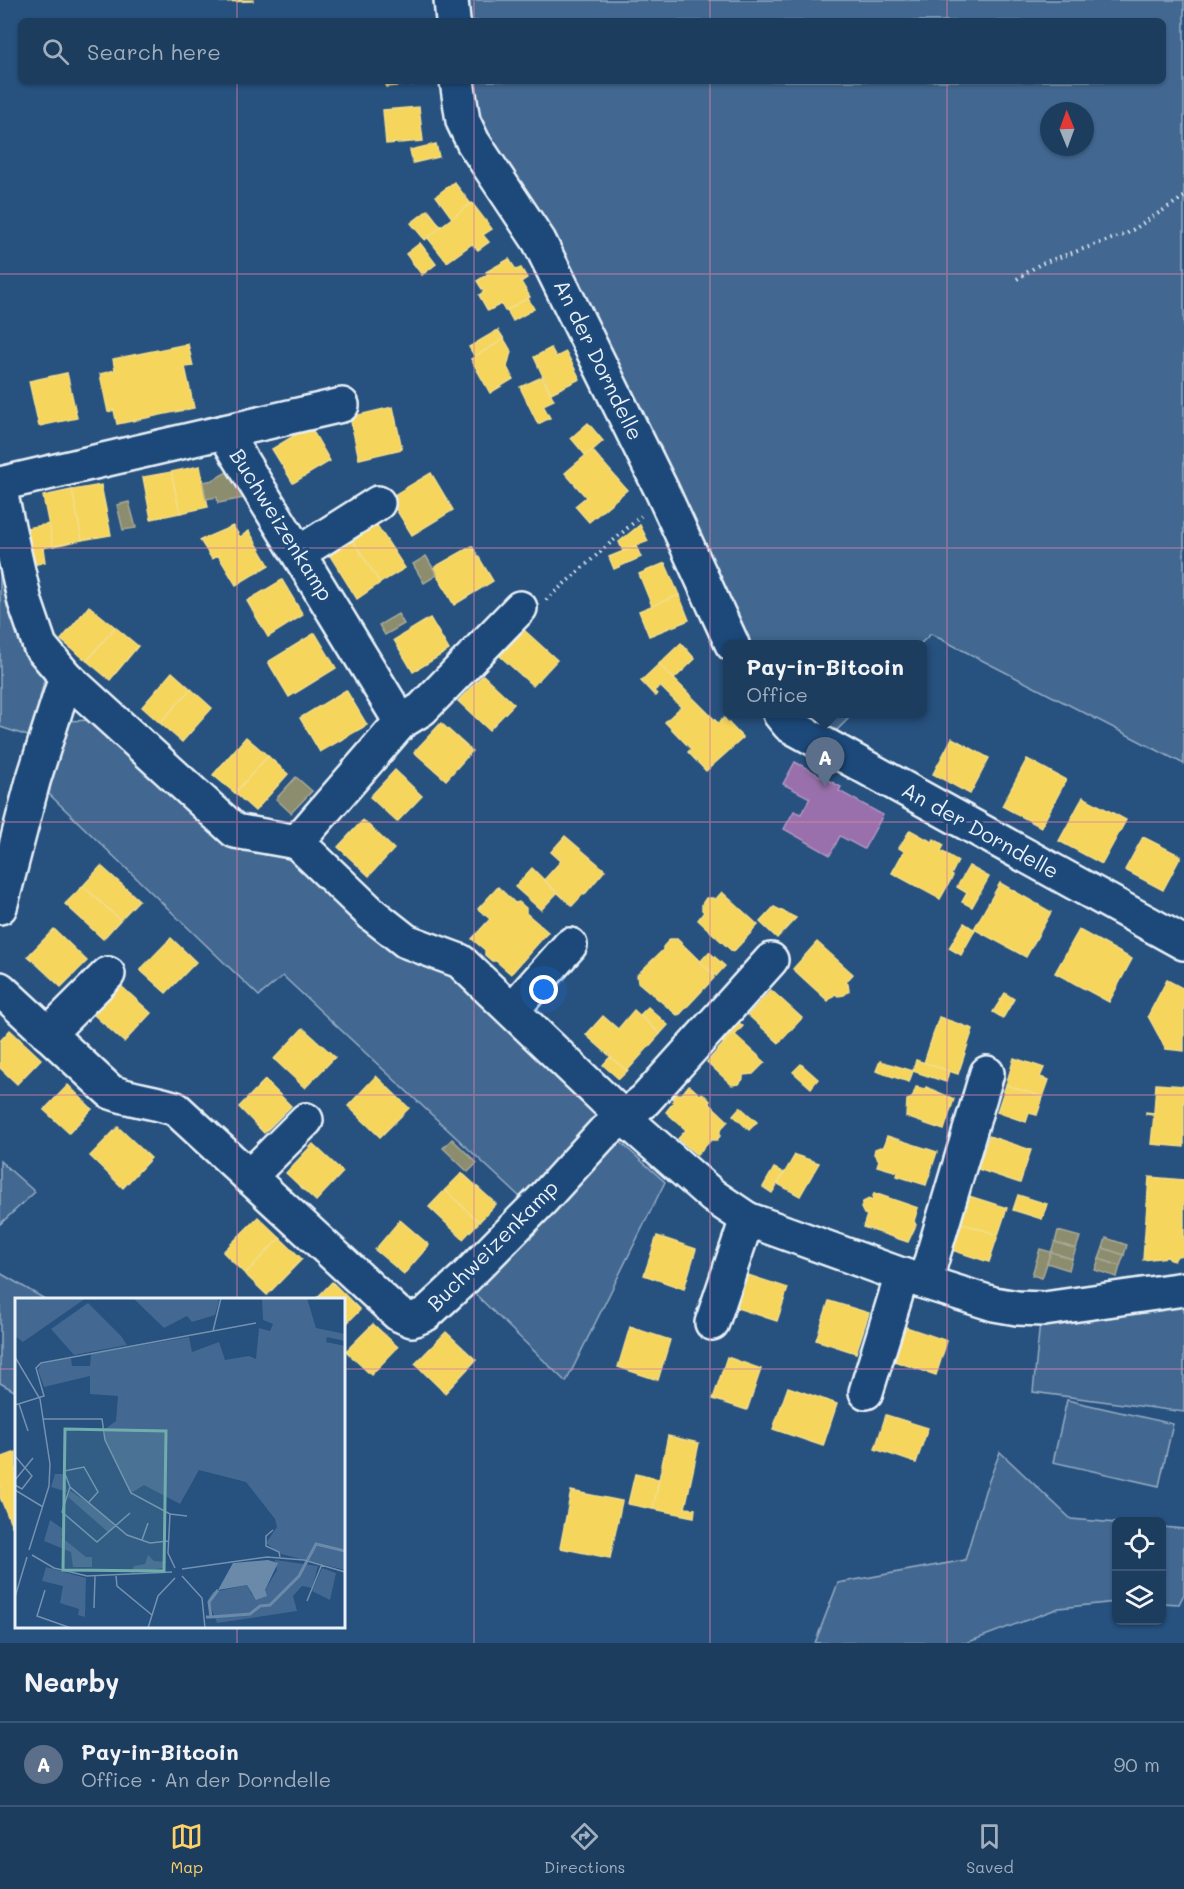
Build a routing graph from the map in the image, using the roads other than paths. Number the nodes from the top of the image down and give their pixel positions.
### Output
1 (451, 0) edge
2 (453, 18) edge
3 (457, 84) edge
4 (342, 405) dead end
5 (224, 432) junction
6 (0, 484) edge
7 (0, 491) edge
8 (378, 503) dead end
9 (298, 553) junction
10 (520, 608) road end
11 (730, 640) edge
12 (66, 677) junction
13 (783, 718) edge
14 (401, 722) junction
15 (297, 842) junction
16 (8, 846) edge
17 (0, 908) edge
18 (1184, 943) edge
19 (570, 945) dead end
20 (771, 960) dead end
21 (108, 974) dead end
22 (0, 989) edge
23 (512, 1010) junction
24 (48, 1034) junction
25 (987, 1073) dead end
26 (623, 1118) junction
27 (306, 1120) dead end
28 (249, 1177) junction
29 (747, 1219) junction
30 (914, 1278) junction
31 (1184, 1289) edge
32 (712, 1323) dead end
33 (866, 1392) dead end

1 - 2 street
3 - 11 street, An der Dorndelle
4 - 5 street
5 - 6 street, Buchweizenkamp
5 - 9 street, Buchweizenkamp
7 - 12 street
8 - 9 street
9 - 14 street, Buchweizenkamp
10 - 14 street
12 - 15 street
12 - 16 street
13 - 18 street, An der Dorndelle
14 - 15 street
15 - 23 street
16 - 17 street
19 - 23 street
20 - 26 street, Buchweizenkamp
21 - 24 street
22 - 24 street, Buchweizenkamp
23 - 26 street
24 - 28 street, Buchweizenkamp
25 - 30 street
26 - 28 street, Buchweizenkamp
26 - 29 street
27 - 28 street
29 - 30 street
29 - 32 street
30 - 31 street
30 - 33 street

